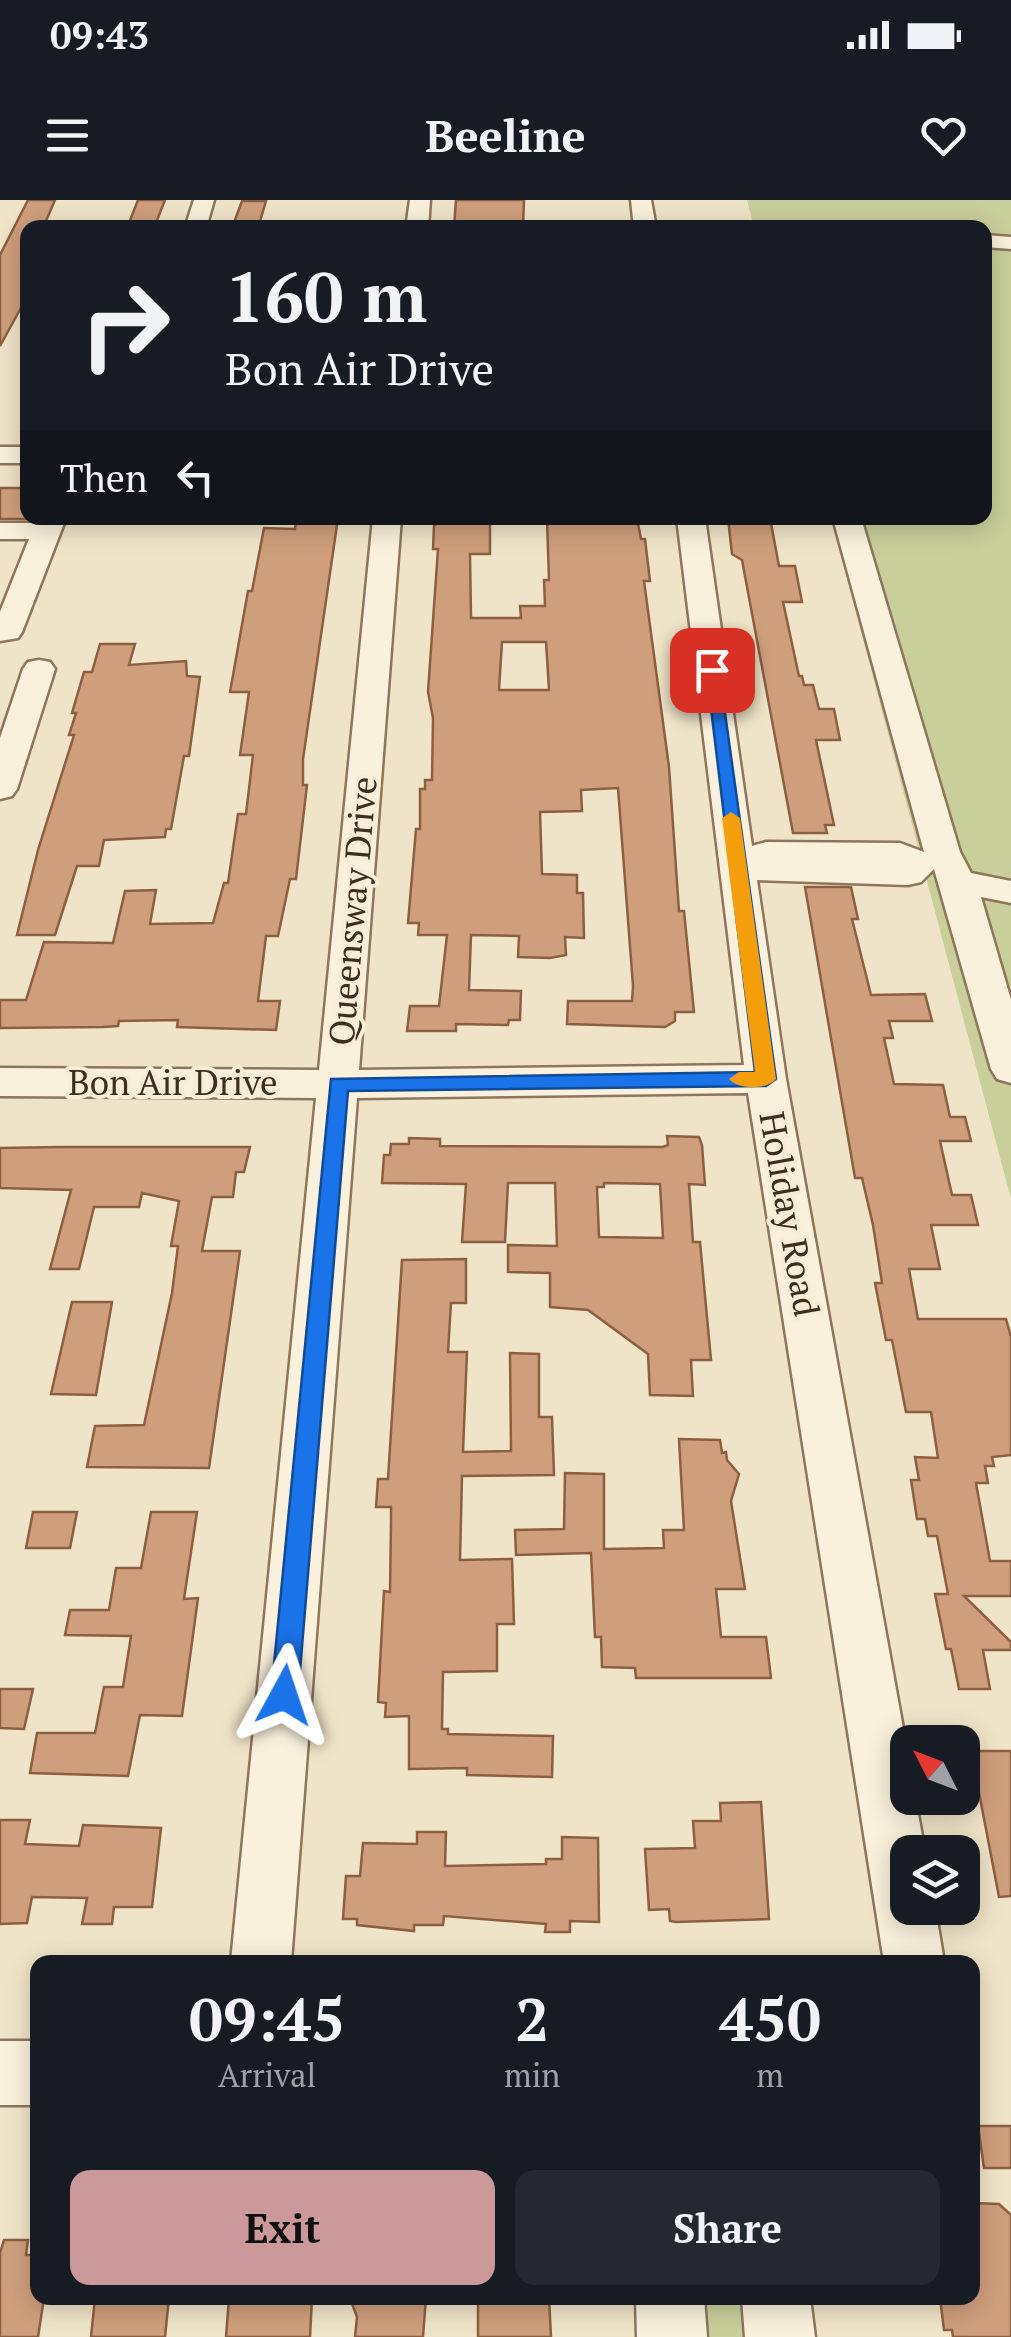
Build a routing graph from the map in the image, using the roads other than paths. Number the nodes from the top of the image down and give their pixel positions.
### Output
1 (43, 525) edge
2 (48, 525) edge
3 (386, 525) edge
4 (692, 525) edge
5 (849, 525) edge
6 (0, 532) edge
7 (10, 598) edge
8 (0, 632) edge
9 (39, 668) dead end
10 (0, 790) edge
11 (737, 862) junction
12 (973, 877) edge
13 (1004, 1017) edge
14 (1011, 1069) edge
15 (766, 1079) junction
16 (0, 1082) edge
17 (339, 1084) junction
18 (262, 1955) edge
19 (914, 1955) edge
20 (0, 2073) edge
21 (30, 2073) edge
22 (670, 2305) edge
23 (777, 2305) edge
24 (672, 2337) edge
25 (780, 2337) edge

1 - 6 street
2 - 7 street
3 - 17 street, Queensway Drive
4 - 11 street, Holiday Road
5 - 12 street
7 - 8 street
9 - 10 street
11 - 12 street
11 - 15 street, Holiday Road
12 - 13 street
13 - 14 street
15 - 17 street, Bon Air Drive
15 - 19 street, Holiday Road
16 - 17 street, Bon Air Drive
17 - 18 street, Queensway Drive
20 - 21 street
22 - 24 street
23 - 25 street

